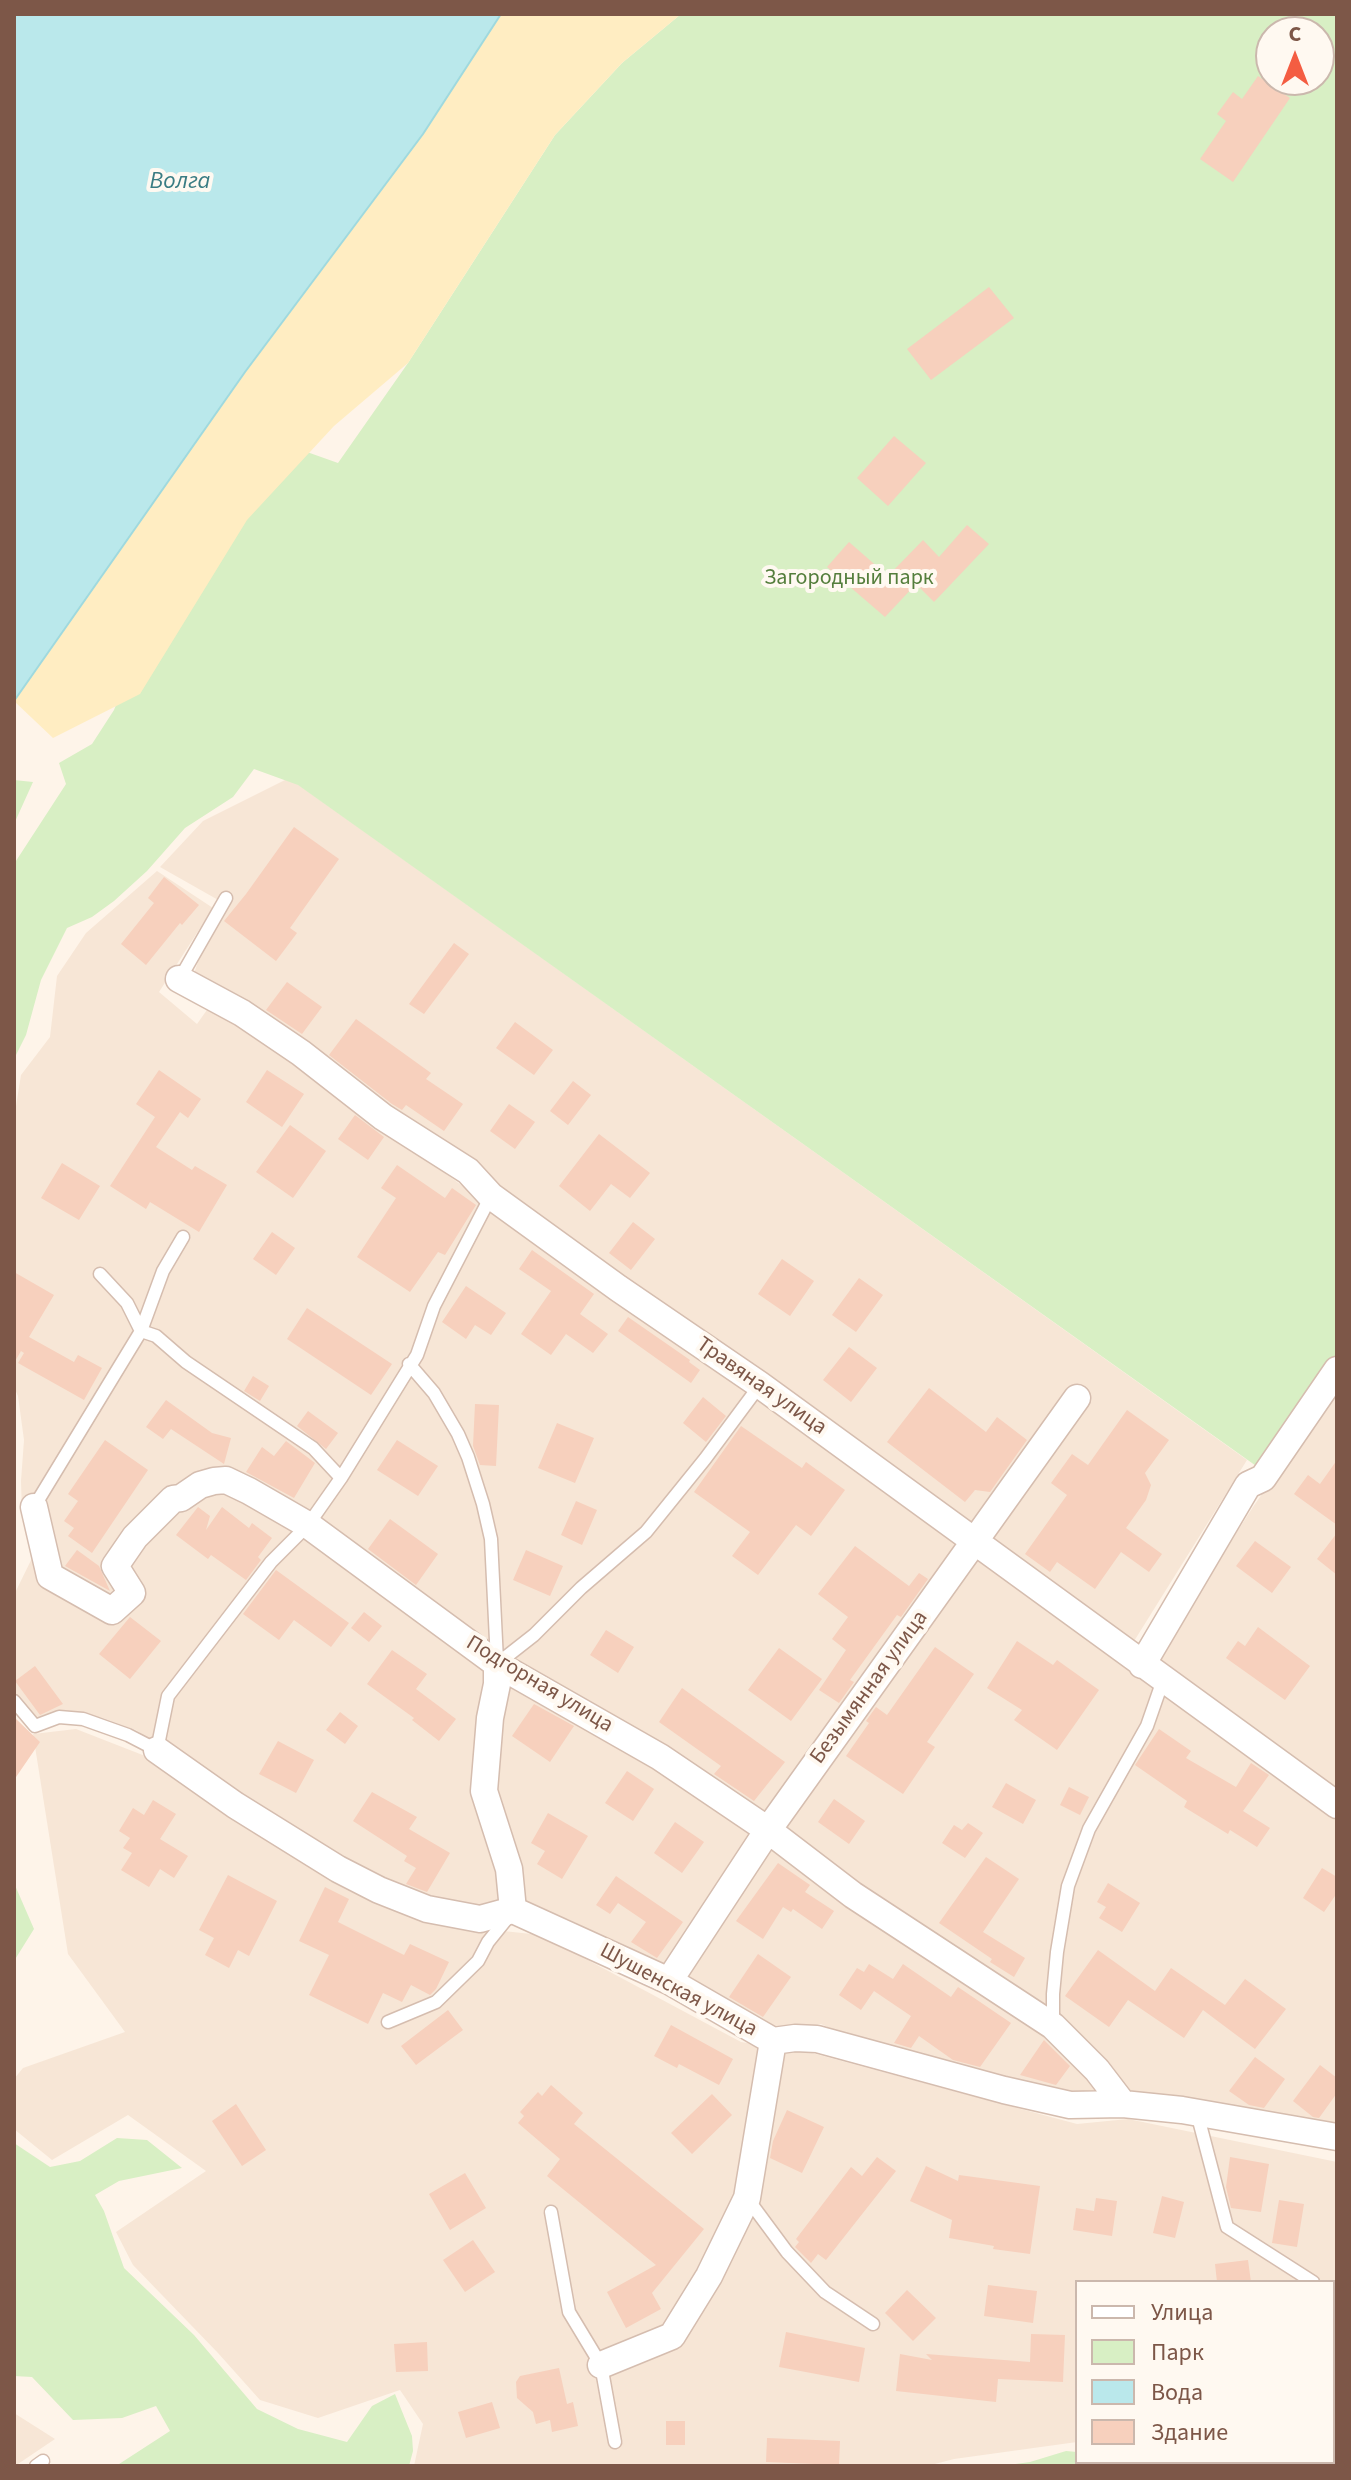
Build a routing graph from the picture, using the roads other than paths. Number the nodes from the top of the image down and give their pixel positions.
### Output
1 (226, 898) dead end
2 (176, 985) joint
3 (491, 1196) junction
4 (183, 1237) dead end
5 (100, 1274) dead end
6 (141, 1331) junction
7 (409, 1364) junction
8 (1337, 1370) edge
9 (760, 1385) junction
10 (1077, 1398) dead end
11 (341, 1478) junction
12 (34, 1507) joint
13 (308, 1525) junction
14 (976, 1542) junction
15 (497, 1664) junction
16 (1152, 1673) junction
17 (14, 1701) edge
18 (157, 1750) junction
19 (1337, 1805) edge
20 (768, 1830) junction
21 (513, 1910) junction
22 (669, 1981) junction
23 (388, 2022) dead end
24 (1053, 2026) junction
25 (773, 2041) junction
26 (1123, 2104) junction
27 (1197, 2113) junction
28 (1337, 2137) edge
29 (747, 2198) junction
30 (551, 2212) dead end
31 (1310, 2280) edge
32 (873, 2324) dead end
33 (601, 2365) junction
34 (615, 2442) dead end

1 - 2 lane
2 - 3 street, Травяная улица
3 - 7 lane
3 - 9 street, Травяная улица
4 - 6 lane
5 - 6 lane
6 - 11 lane
6 - 12 lane
7 - 11 lane
7 - 15 lane
8 - 16 street
9 - 14 street, Травяная улица
9 - 15 lane
10 - 14 street, Безымянная улица
11 - 13 lane
12 - 13 street, Подгорная улица
13 - 15 street, Подгорная улица
13 - 18 lane
14 - 16 street, Травяная улица
14 - 20 street, Безымянная улица
15 - 20 street, Подгорная улица
15 - 21 street
16 - 19 street, Травяная улица
16 - 24 lane
17 - 18 lane
18 - 21 street
20 - 22 street, Безымянная улица
20 - 24 street, Подгорная улица
21 - 22 street, Шушенская улица
21 - 23 lane
22 - 25 street, Шушенская улица
24 - 26 street, Подгорная улица
25 - 26 street, Шушенская улица
25 - 29 street
26 - 27 street, Шушенская улица
27 - 28 street, Шушенская улица
27 - 31 lane
29 - 32 lane
29 - 33 street
30 - 33 lane
33 - 34 lane

